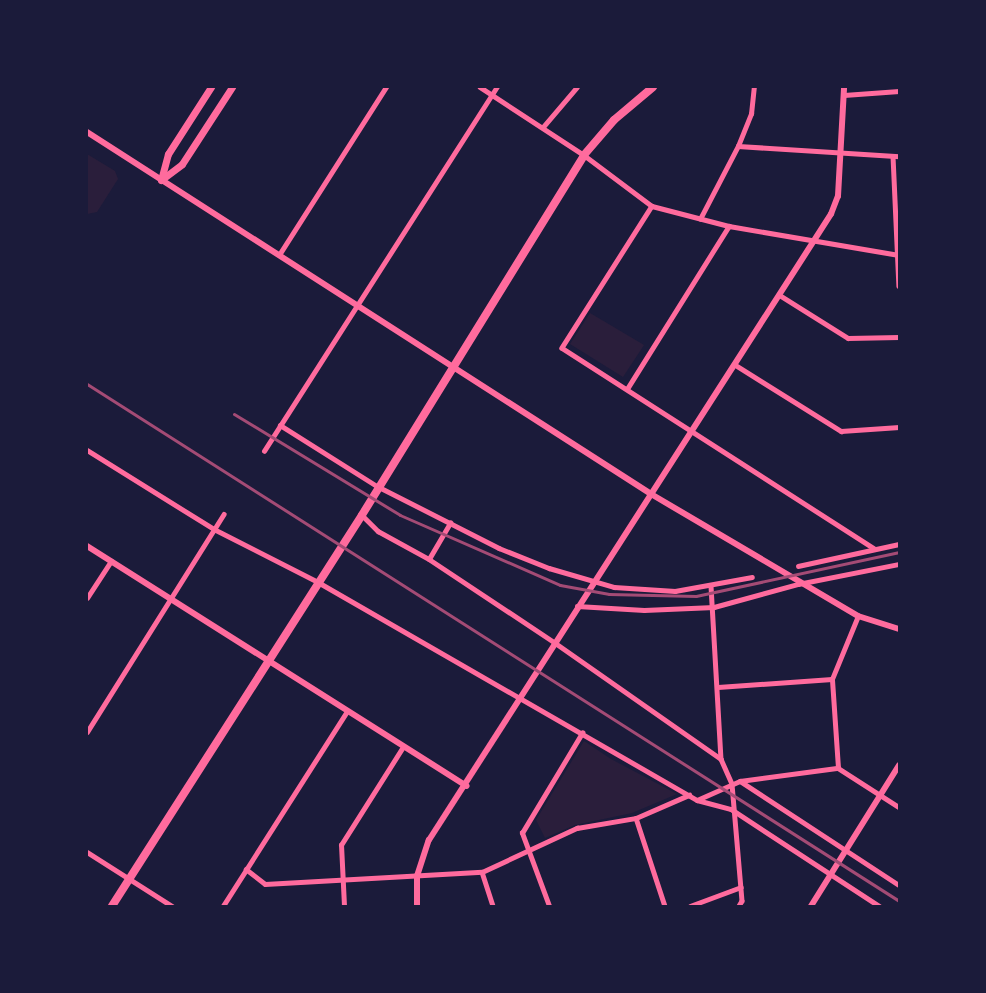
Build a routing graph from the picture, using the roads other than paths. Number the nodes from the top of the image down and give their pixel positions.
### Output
1 (211, 87) edge
2 (232, 87) edge
3 (386, 87) edge
4 (480, 87) edge
5 (497, 87) edge
6 (577, 87) edge
7 (652, 87) edge
8 (754, 87) edge
9 (844, 87) edge
10 (899, 91) edge
11 (492, 95) junction
12 (844, 95) junction
13 (543, 127) junction
14 (87, 132) edge
15 (738, 146) junction
16 (584, 155) junction
17 (840, 155) junction
18 (893, 156) junction
19 (899, 156) edge
20 (161, 180) junction
21 (652, 206) junction
22 (700, 219) junction
23 (729, 226) junction
24 (815, 241) junction
25 (279, 255) junction
26 (898, 255) edge
27 (899, 286) edge
28 (781, 296) junction
29 (359, 306) junction
30 (899, 337) edge
31 (737, 366) junction
32 (451, 368) junction
33 (627, 389) junction
34 (280, 425) junction
35 (899, 427) edge
36 (694, 433) junction
37 (87, 450) edge
38 (264, 451) dead end
39 (377, 486) junction
40 (651, 494) junction
41 (224, 514) dead end
42 (362, 515) junction
43 (450, 523) junction
44 (214, 529) junction
45 (899, 544) edge
46 (87, 546) edge
47 (873, 548) junction
48 (429, 559) junction
49 (111, 561) junction
50 (899, 564) edge
51 (798, 566) dead end
52 (752, 577) dead end
53 (593, 581) junction
54 (318, 582) junction
55 (798, 584) junction
56 (711, 586) junction
57 (87, 598) edge
58 (171, 599) junction
59 (577, 606) junction
60 (714, 607) junction
61 (858, 616) junction
62 (899, 629) edge
63 (554, 642) junction
64 (269, 661) junction
65 (832, 679) junction
66 (718, 687) junction
67 (521, 698) junction
68 (347, 711) junction
69 (87, 732) edge
70 (582, 733) junction
71 (403, 747) junction
72 (721, 759) junction
73 (899, 765) edge
74 (838, 768) junction
75 (740, 781) junction
76 (732, 784) junction
77 (466, 786) junction
78 (689, 795) junction
79 (881, 796) junction
80 (697, 800) junction
81 (899, 807) edge
82 (731, 809) junction
83 (636, 818) junction
84 (845, 850) junction
85 (87, 852) edge
86 (527, 852) junction
87 (246, 869) junction
88 (482, 872) junction
89 (831, 874) junction
90 (417, 876) junction
91 (130, 878) junction
92 (342, 879) junction
93 (899, 885) edge
94 (741, 887) junction
95 (112, 906) edge
96 (172, 906) edge
97 (223, 906) edge
98 (344, 906) edge
99 (417, 906) edge
100 (493, 906) edge
101 (549, 906) edge
102 (665, 906) edge
103 (690, 906) edge
104 (739, 906) edge
105 (811, 906) edge
106 (879, 906) edge

1 - 20 main road
2 - 20 main road
3 - 25 street
4 - 11 street
5 - 11 street
6 - 13 street
7 - 16 main road
8 - 15 street
9 - 12 street
10 - 12 street
11 - 13 street
11 - 29 street
12 - 17 street
13 - 16 street
14 - 20 street
15 - 17 street
15 - 22 street
16 - 21 street
16 - 32 main road
17 - 18 street
17 - 24 street
18 - 19 street
18 - 26 street
20 - 25 street
21 - 22 street
21 - 33 street
22 - 23 street
23 - 24 street
23 - 33 street
24 - 26 street
24 - 28 street
25 - 29 street
26 - 27 street
28 - 30 street
28 - 31 street
29 - 32 street
29 - 34 street
31 - 35 street
31 - 36 street
32 - 39 main road
32 - 40 street
33 - 36 street
34 - 38 street
34 - 39 street
36 - 40 street
36 - 47 street
37 - 44 street
39 - 42 main road
39 - 43 street
40 - 53 street
40 - 55 street
41 - 44 street
42 - 48 street
42 - 54 main road
43 - 48 street
43 - 53 street
44 - 54 street
44 - 58 street
45 - 47 street
46 - 49 street
47 - 51 street
48 - 63 street
49 - 57 street
49 - 58 street
50 - 55 street
52 - 56 street
53 - 56 street
53 - 59 street
54 - 64 main road
54 - 67 street
55 - 60 street
55 - 61 street
56 - 60 street
58 - 64 street
58 - 69 street
59 - 60 street
59 - 63 street
60 - 66 street
61 - 62 street
61 - 65 street
63 - 67 street
63 - 72 street
64 - 68 street
64 - 91 main road
65 - 66 street
65 - 74 street
66 - 72 street
67 - 70 street
67 - 77 street
68 - 71 street
68 - 87 street
70 - 78 street
70 - 86 street
71 - 77 street
71 - 92 street
72 - 76 street
73 - 79 street
74 - 75 street
74 - 79 street
75 - 76 street
75 - 84 street
76 - 80 street
76 - 82 street
77 - 90 street
78 - 80 street
78 - 83 street
79 - 81 street
79 - 84 street
80 - 82 street
82 - 89 street
82 - 94 street
83 - 86 street
83 - 102 street
84 - 89 street
84 - 93 street
85 - 91 street
86 - 88 street
86 - 101 street
87 - 92 street
87 - 97 street
88 - 90 street
88 - 100 street
89 - 105 street
89 - 106 street
90 - 92 street
90 - 99 street
91 - 95 main road
91 - 96 street
92 - 98 street
94 - 103 street
94 - 104 street

